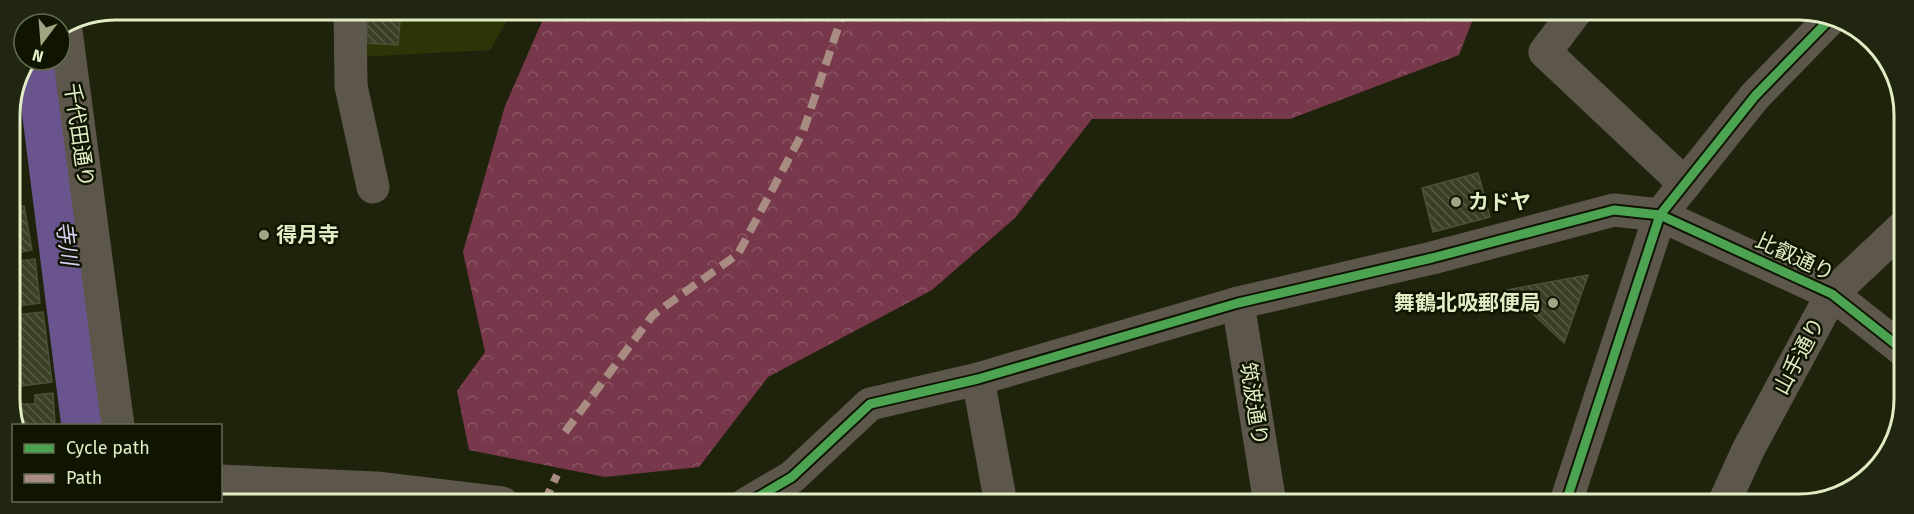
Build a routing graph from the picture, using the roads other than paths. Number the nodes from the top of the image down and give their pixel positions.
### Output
1 (351, 20) edge
2 (1569, 20) edge
3 (1826, 24) edge
4 (71, 72) edge
5 (1685, 184) junction
6 (373, 187) dead end
7 (1660, 215) junction
8 (1894, 235) edge
9 (1832, 294) junction
10 (1238, 303) junction
11 (1894, 344) edge
12 (978, 379) junction
13 (118, 424) edge
14 (222, 481) edge
15 (999, 494) edge
16 (1268, 494) edge
17 (1568, 494) edge
18 (1728, 494) edge
19 (431, 495) edge
20 (762, 495) edge

1 - 6 street
2 - 5 street
3 - 5 street
4 - 13 street, 千代田通り
5 - 7 street
7 - 9 street, 比叡通り
7 - 10 street, 比叡通り
7 - 17 street
8 - 9 street, 山手通り
9 - 11 street, 比叡通り
9 - 18 street, 山手通り
10 - 12 street, 比叡通り
10 - 16 street, 筑波通り
12 - 15 street
12 - 20 street, 比叡通り
14 - 19 street

